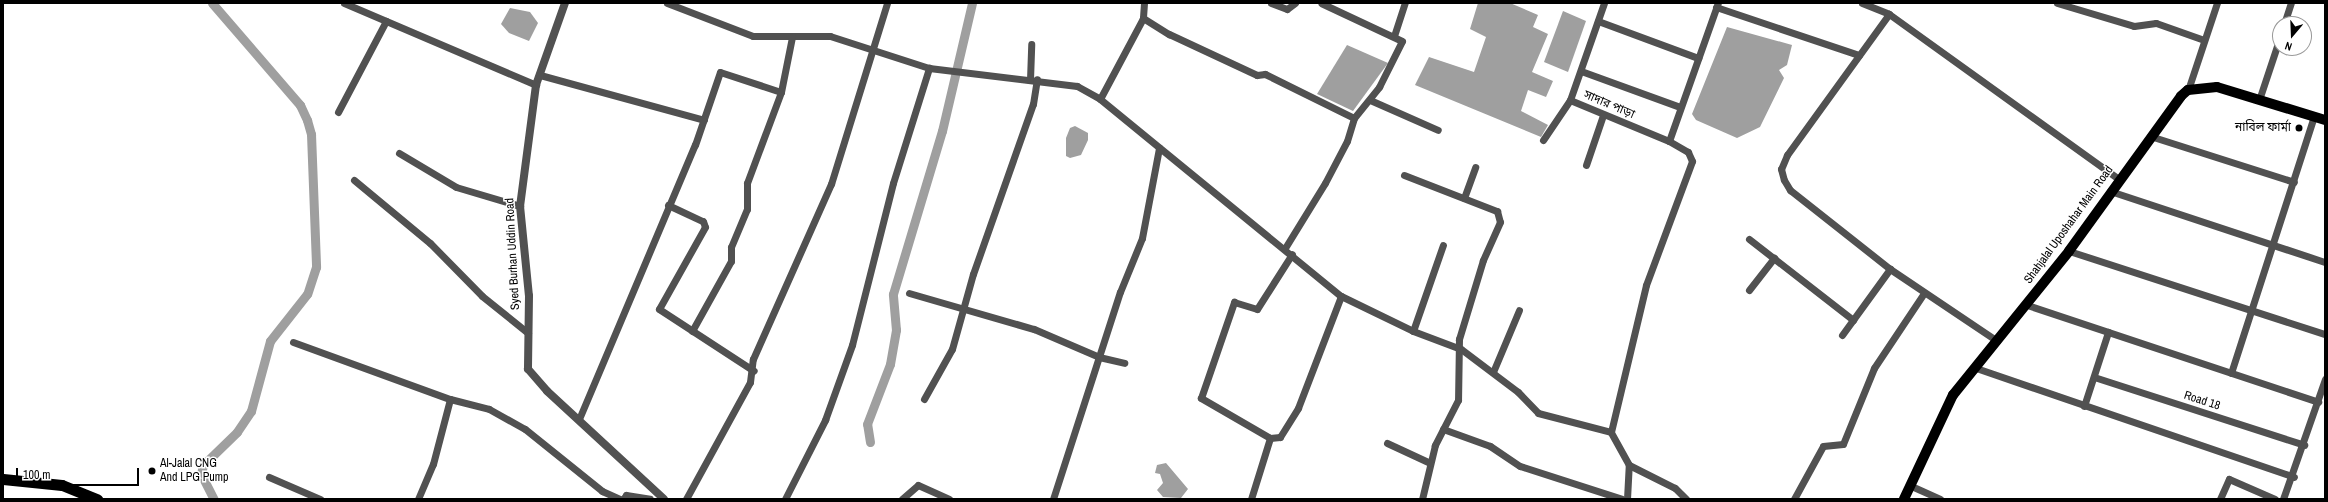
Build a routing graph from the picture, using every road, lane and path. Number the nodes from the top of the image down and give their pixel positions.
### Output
1 (344, 3) edge
2 (565, 3) edge
3 (666, 3) edge
4 (887, 3) edge
5 (1144, 3) edge
6 (1272, 3) edge
7 (1295, 3) edge
8 (1321, 3) edge
9 (1405, 3) edge
10 (1604, 3) edge
11 (1862, 3) edge
12 (2057, 3) edge
13 (2217, 3) edge
14 (2291, 3) edge
15 (1717, 5) edge
16 (1889, 14) junction
17 (2287, 16) edge
18 (1143, 18) junction
19 (386, 21) junction
20 (1598, 21) junction
21 (1394, 36) junction
22 (792, 37) junction
23 (2204, 40) junction
24 (1031, 44) dead end
25 (873, 53) junction
26 (1859, 55) junction
27 (2273, 56) edge
28 (1698, 58) junction
29 (929, 68) junction
30 (1581, 71) junction
31 (540, 75) junction
32 (1033, 80) junction
33 (536, 85) junction
34 (2188, 90) junction
35 (781, 92) junction
36 (1100, 99) junction
37 (1370, 100) junction
38 (1570, 100) junction
39 (2259, 100) junction
40 (1680, 107) junction
41 (338, 112) dead end
42 (1603, 115) junction
43 (2314, 116) junction
44 (1354, 118) junction
45 (704, 120) junction
46 (2325, 120) edge
47 (1438, 130) dead end
48 (2150, 136) junction
49 (1543, 140) dead end
50 (1669, 141) junction
51 (1159, 148) junction
52 (399, 153) dead end
53 (1586, 165) dead end
54 (1476, 166) dead end
55 (1404, 175) dead end
56 (2119, 179) junction
57 (354, 180) dead end
58 (2294, 182) junction
59 (2110, 191) junction
60 (1464, 198) junction
61 (668, 205) junction
62 (520, 206) junction
63 (1749, 239) dead end
64 (1443, 245) dead end
65 (2275, 246) junction
66 (1285, 248) junction
67 (2069, 251) junction
68 (1292, 254) junction
69 (1774, 258) junction
70 (2325, 262) edge
71 (1890, 269) junction
72 (1748, 290) dead end
73 (909, 293) dead end
74 (1924, 293) junction
75 (1341, 296) junction
76 (2027, 305) junction
77 (963, 308) junction
78 (1519, 310) dead end
79 (2253, 311) junction
80 (1853, 320) junction
81 (692, 331) junction
82 (1413, 331) junction
83 (2108, 332) junction
84 (528, 334) junction
85 (2325, 334) edge
86 (1842, 335) dead end
87 (1997, 341) junction
88 (293, 342) dead end
89 (1461, 349) junction
90 (1099, 357) junction
91 (1124, 363) dead end
92 (1976, 368) junction
93 (754, 371) junction
94 (1493, 372) junction
95 (2231, 373) junction
96 (2094, 377) junction
97 (2325, 379) edge
98 (450, 399) junction
99 (924, 399) dead end
100 (2318, 402) junction
101 (2084, 406) junction
102 (579, 419) junction
103 (1443, 429) junction
104 (1611, 432) junction
105 (1270, 438) junction
106 (1387, 443) dead end
107 (2304, 445) junction
108 (1430, 463) junction
109 (1629, 465) junction
110 (269, 477) dead end
111 (2294, 477) junction
112 (3, 479) edge
113 (1909, 485) junction
114 (97, 499) edge
115 (320, 499) edge
116 (418, 499) edge
117 (621, 499) edge
118 (650, 499) edge
119 (664, 499) edge
120 (686, 499) edge
121 (785, 499) edge
122 (902, 499) edge
123 (948, 499) edge
124 (1053, 499) edge
125 (1251, 499) edge
126 (1422, 499) edge
127 (1622, 499) edge
128 (1627, 499) edge
129 (1686, 499) edge
130 (1794, 499) edge
131 (1904, 499) edge
132 (1940, 499) edge
133 (2220, 499) edge
134 (2275, 499) edge
135 (2283, 499) edge

1 - 19 street
2 - 31 street, Syed Burhan Uddin Road
3 - 22 street
4 - 25 street
5 - 18 street
6 - 7 street
8 - 21 street
9 - 21 street
10 - 20 street, সাদার পাড়া
11 - 16 street
12 - 23 street
13 - 23 street
14 - 17 street
15 - 26 street
15 - 28 street
16 - 26 street
16 - 56 street
18 - 36 street
18 - 44 street
19 - 33 street
19 - 41 street
20 - 28 street
20 - 30 street, সাদার পাড়া
21 - 37 street
22 - 25 street
22 - 35 street
23 - 34 street
24 - 32 street
25 - 29 street
25 - 93 street
26 - 71 street
27 - 39 street
28 - 40 street
29 - 32 street
29 - 121 street
30 - 38 street, সাদার পাড়া
30 - 40 street
31 - 33 street, Syed Burhan Uddin Road
31 - 45 street
32 - 36 street
32 - 77 street
33 - 62 street, Syed Burhan Uddin Road
34 - 39 main road
34 - 48 main road, Shahjalal Uposhahar Main Road
35 - 45 street
35 - 81 street
36 - 51 street
37 - 44 street
37 - 47 street
38 - 42 street, সাদার পাড়া
38 - 49 street
39 - 43 main road
40 - 50 street
42 - 50 street, সাদার পাড়া
42 - 53 street
43 - 46 main road
43 - 58 street
44 - 66 street
45 - 61 street
48 - 56 main road, Shahjalal Uposhahar Main Road
48 - 58 street
50 - 104 street, সাদার পাড়া
51 - 66 street
51 - 90 street
52 - 62 street
54 - 60 street
55 - 60 street
56 - 59 main road, Shahjalal Uposhahar Main Road
57 - 84 street
58 - 65 street
59 - 65 street
59 - 67 main road, Shahjalal Uposhahar Main Road
60 - 89 street
61 - 81 street
61 - 102 street
62 - 84 street, Syed Burhan Uddin Road
63 - 69 street
64 - 82 street
65 - 70 street
65 - 79 street
66 - 68 street
67 - 76 main road, Shahjalal Uposhahar Main Road
67 - 79 street
68 - 75 street
68 - 105 street
69 - 72 street
69 - 80 street
71 - 74 street
71 - 80 street
73 - 77 street
74 - 87 street
74 - 130 street
75 - 82 street
75 - 105 street
76 - 83 street
76 - 87 main road, Shahjalal Uposhahar Main Road
77 - 90 street
77 - 99 street
78 - 94 street
79 - 85 street
79 - 95 street
80 - 86 street
81 - 93 street
82 - 89 street
83 - 95 street
83 - 96 street
84 - 102 street, Syed Burhan Uddin Road
87 - 92 main road, Shahjalal Uposhahar Main Road
88 - 98 street
89 - 94 street
89 - 103 street
90 - 91 street
90 - 124 street
92 - 101 street
92 - 113 main road, Shahjalal Uposhahar Main Road
93 - 120 street
94 - 104 street
95 - 100 street
96 - 101 street
96 - 107 street, Road 18
97 - 100 street
98 - 116 street
98 - 117 street
100 - 107 street
101 - 111 street
102 - 119 street, Syed Burhan Uddin Road
103 - 108 street
103 - 127 street
104 - 109 street
105 - 125 street
106 - 108 street
107 - 111 street
108 - 126 street
109 - 128 street
109 - 129 street
110 - 115 street
111 - 135 street
112 - 114 highway
113 - 131 main road, Shahjalal Uposhahar Main Road
113 - 132 street
117 - 118 street
122 - 123 street
133 - 134 street

